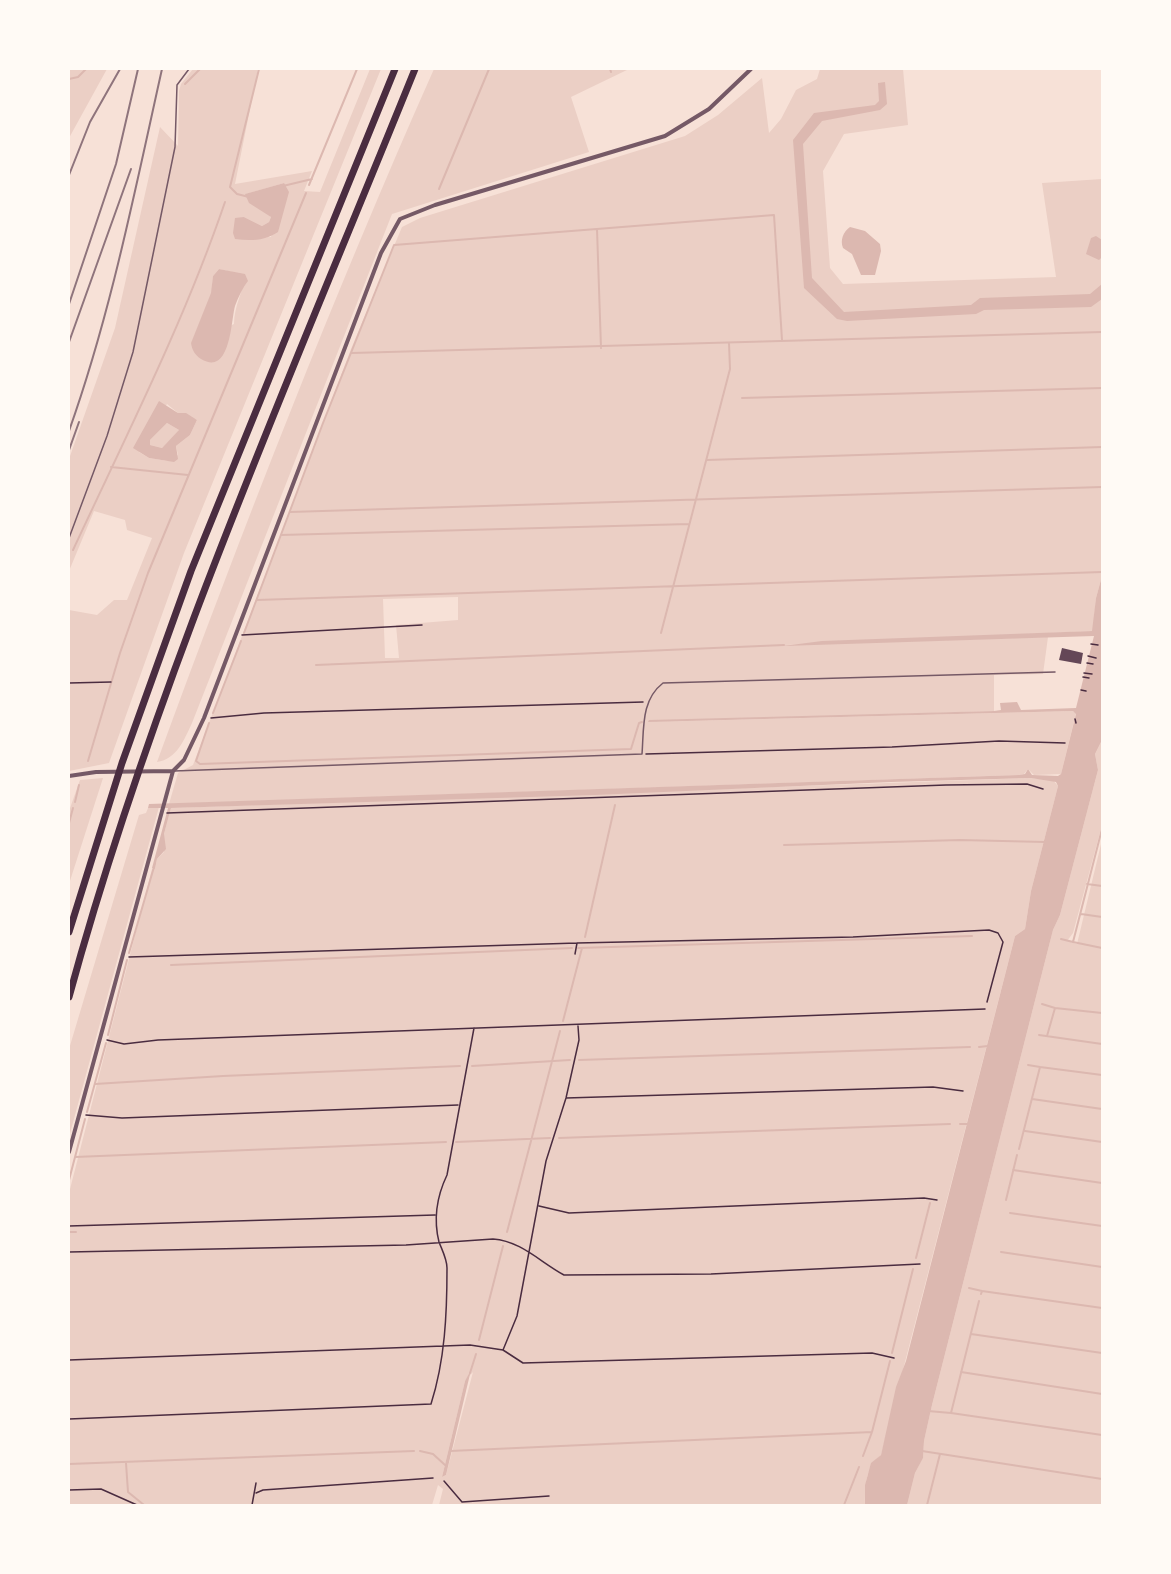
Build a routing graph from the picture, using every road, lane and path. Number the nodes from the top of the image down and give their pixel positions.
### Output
1 (189, 69) edge
2 (395, 69) edge
3 (415, 69) edge
4 (751, 69) edge
5 (69, 538) edge
6 (422, 625) dead end
7 (236, 633) junction
8 (1091, 644) dead end
9 (1098, 645) dead end
10 (1088, 656) dead end
11 (1096, 658) dead end
12 (1087, 663) dead end
13 (1093, 664) dead end
14 (1055, 672) dead end
15 (1084, 673) dead end
16 (1092, 674) dead end
17 (1083, 677) dead end
18 (1089, 678) dead end
19 (111, 682) dead end
20 (69, 683) edge
21 (1081, 690) dead end
22 (1086, 691) dead end
23 (646, 702) junction
24 (204, 718) junction
25 (1075, 719) dead end
26 (1076, 723) dead end
27 (1065, 743) dead end
28 (642, 754) junction
29 (173, 771) junction
30 (69, 776) edge
31 (1043, 789) dead end
32 (170, 813) dead end
33 (69, 932) edge
34 (577, 943) junction
35 (575, 954) dead end
36 (122, 957) junction
37 (69, 996) edge
38 (987, 1002) dead end
39 (985, 1009) dead end
40 (578, 1025) junction
41 (474, 1027) junction
42 (100, 1038) junction
43 (963, 1091) dead end
44 (566, 1098) junction
45 (458, 1105) junction
46 (79, 1114) junction
47 (69, 1152) edge
48 (937, 1200) dead end
49 (539, 1206) junction
50 (436, 1215) junction
51 (69, 1226) edge
52 (439, 1242) junction
53 (528, 1251) junction
54 (69, 1252) edge
55 (920, 1264) dead end
56 (444, 1346) junction
57 (503, 1350) junction
58 (894, 1358) dead end
59 (69, 1360) edge
60 (69, 1419) edge
61 (433, 1478) dead end
62 (444, 1481) dead end
63 (256, 1484) dead end
64 (69, 1490) edge
65 (256, 1493) junction
66 (549, 1496) dead end
67 (137, 1505) edge
68 (252, 1505) edge

1 - 5 lane
2 - 33 highway
3 - 37 highway
4 - 7 street
6 - 7 path
7 - 24 street
8 - 9 path
10 - 11 path
12 - 13 path
14 - 23 lane
15 - 16 path
17 - 18 path
19 - 20 path
21 - 22 path
23 - 24 path
23 - 28 lane
24 - 29 street
25 - 26 path
27 - 28 path
28 - 29 lane
29 - 30 street
29 - 36 street
31 - 32 path
34 - 35 path
34 - 36 path
34 - 38 path
36 - 42 street
39 - 40 path
40 - 41 path
40 - 44 path
41 - 42 path
41 - 45 path
42 - 46 street
43 - 44 path
44 - 49 path
45 - 46 path
45 - 50 path
46 - 47 street
48 - 49 path
49 - 53 path
50 - 51 path
50 - 52 path
52 - 53 path
52 - 54 path
52 - 56 path
53 - 55 path
53 - 57 path
56 - 57 path
56 - 59 path
56 - 60 path
57 - 58 path
61 - 65 path
62 - 66 path
63 - 65 path
64 - 67 path
65 - 68 path

